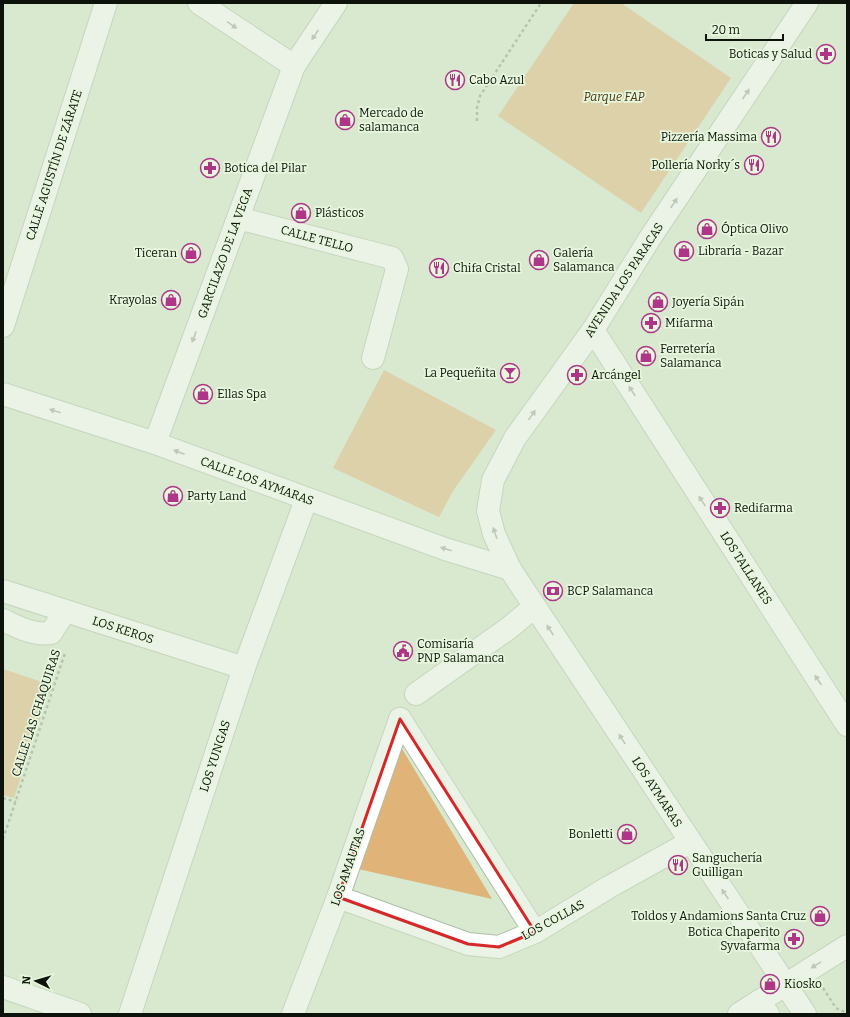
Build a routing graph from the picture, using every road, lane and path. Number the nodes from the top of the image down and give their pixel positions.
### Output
1 (106, 3) edge
2 (199, 3) edge
3 (336, 3) edge
4 (542, 3) edge
5 (807, 3) edge
6 (294, 66) junction
7 (477, 121) dead end
8 (238, 218) junction
9 (3, 326) edge
10 (593, 330) junction
11 (373, 358) dead end
12 (3, 394) edge
13 (155, 443) junction
14 (306, 500) junction
15 (510, 569) junction
16 (3, 591) edge
17 (534, 607) junction
18 (65, 611) junction
19 (3, 620) edge
20 (66, 650) dead end
21 (244, 668) junction
22 (416, 694) dead end
23 (843, 712) edge
24 (3, 798) edge
25 (16, 802) junction
26 (3, 839) edge
27 (690, 842) junction
28 (338, 897) junction
29 (535, 932) junction
30 (847, 946) edge
31 (810, 969) junction
32 (785, 985) junction
33 (3, 987) edge
34 (764, 1008) edge
35 (847, 1013) edge
36 (80, 1014) edge
37 (130, 1014) edge
38 (293, 1014) edge
39 (739, 1014) edge
40 (805, 1014) edge

1 - 9 street, CALLE AGUSTÍN DE ZÁRATE
2 -> 6 street
3 -> 6 street, GARCILAZO DE LA VEGA
4 - 7 path
10 -> 5 street, AVENIDA LOS PARACAS
6 - 8 street, GARCILAZO DE LA VEGA
8 - 11 street, CALLE TELLO
8 -> 13 street, GARCILAZO DE LA VEGA
15 -> 10 street, AVENIDA LOS PARACAS
23 -> 10 street, LOS TALLANES
13 -> 12 street, CALLE LOS AYMARAS
14 -> 13 street, CALLE LOS AYMARAS
15 -> 14 street, CALLE LOS AYMARAS
14 - 21 street, LOS YUNGAS
15 - 17 street, LOS AYMARAS
16 - 18 street, LOS KEROS
17 - 22 street
27 -> 17 street, LOS AYMARAS
18 - 19 street
18 - 21 street, LOS KEROS
20 - 25 path, CALLE LAS CHAQUIRAS
21 - 37 street, LOS YUNGAS
24 - 25 path
25 - 26 path, CALLE LAS CHAQUIRAS
27 - 29 street, LOS COLLAS
32 -> 27 street, LOS AYMARAS
28 - 29 street, LOS COLLAS
28 - 29 street, LOS AMAUTAS
28 - 38 street, LOS AMAUTAS
30 -> 31 street
31 - 32 street
31 - 35 path
32 - 34 street
32 - 40 street, LOS AYMARAS
33 - 36 street
34 - 39 street

